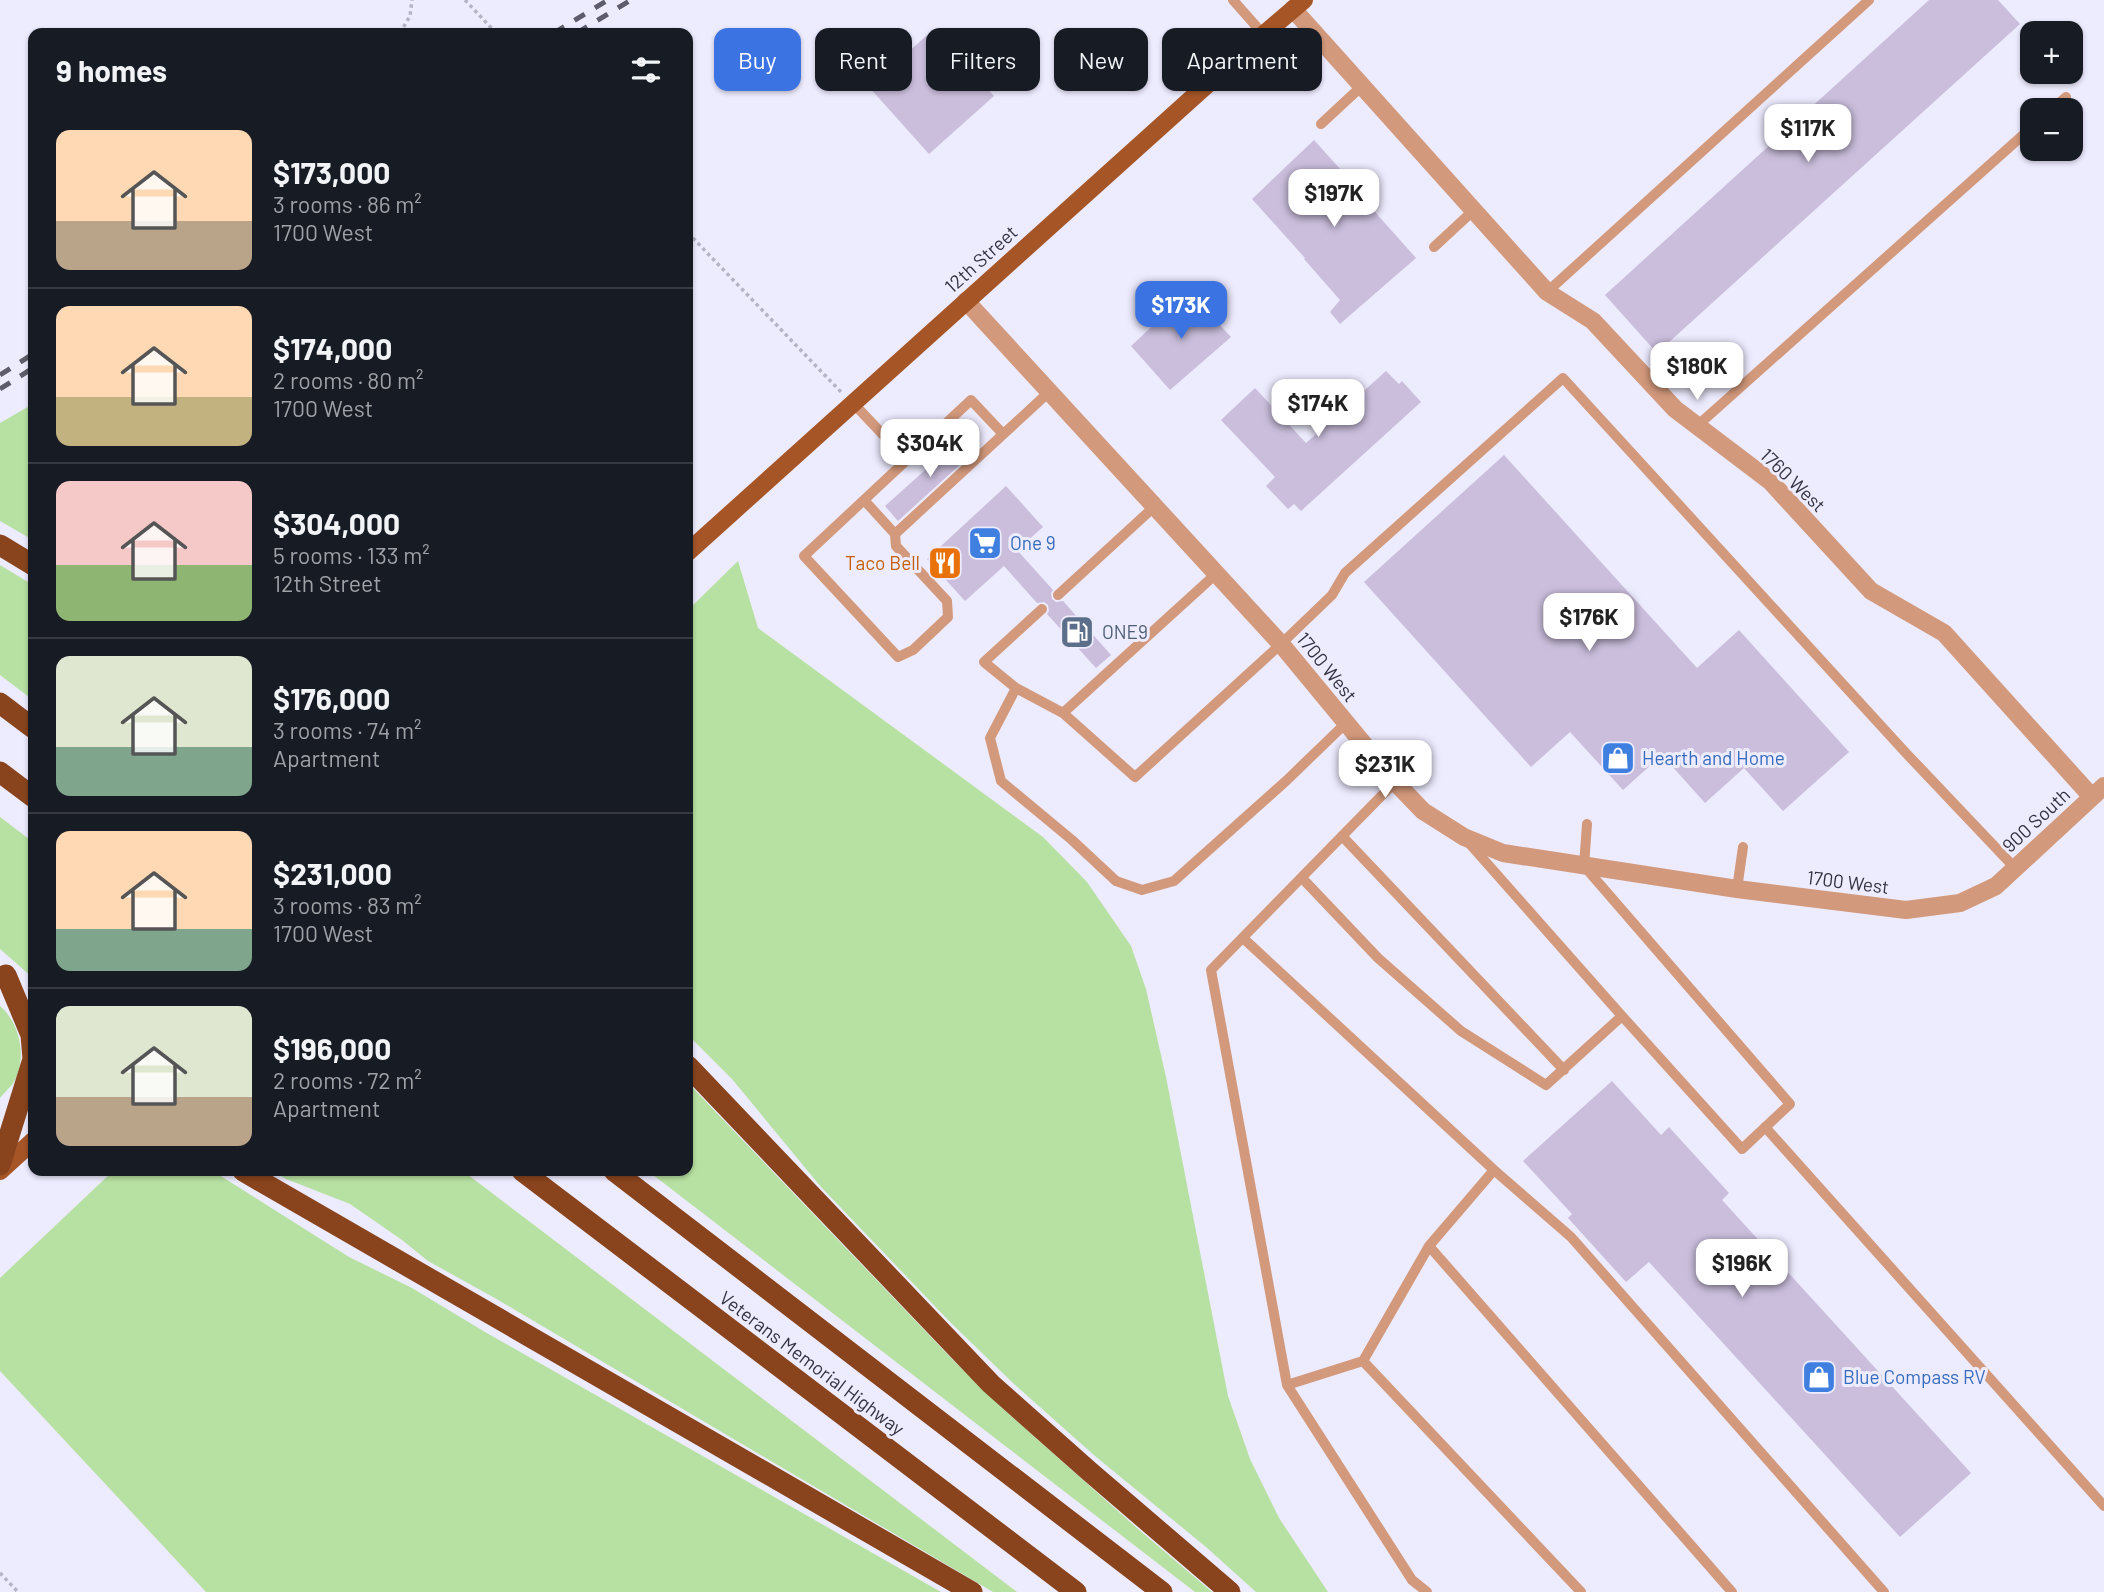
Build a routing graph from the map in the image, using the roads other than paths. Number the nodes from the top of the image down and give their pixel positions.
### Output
1 (1233, 0) edge
2 (1869, 0) edge
3 (1298, 4) edge
4 (1259, 28) edge
5 (1271, 28) edge
6 (1363, 85) junction
7 (1200, 91) edge
8 (1321, 124) dead end
9 (2020, 138) edge
10 (1474, 210) junction
11 (1434, 247) dead end
12 (1547, 292) junction
13 (966, 301) junction
14 (1049, 392) junction
15 (853, 403) junction
16 (1697, 426) junction
17 (1003, 434) junction
18 (907, 460) junction
19 (864, 500) junction
20 (1155, 506) junction
21 (895, 534) junction
22 (0, 545) edge
23 (693, 547) edge
24 (28, 562) edge
25 (1217, 573) junction
26 (1058, 595) dead end
27 (1042, 609) dead end
28 (1281, 644) junction
29 (1016, 688) junction
30 (0, 703) edge
31 (1063, 713) junction
32 (1346, 723) junction
33 (28, 724) edge
34 (0, 772) edge
35 (1395, 782) junction
36 (2098, 791) edge
37 (28, 793) edge
38 (1587, 824) dead end
39 (1342, 836) junction
40 (1464, 837) junction
41 (1743, 847) dead end
42 (1584, 866) junction
43 (2015, 869) junction
44 (1302, 878) junction
45 (1996, 886) joint
46 (1737, 890) junction
47 (1243, 938) junction
48 (3, 973) edge
49 (28, 995) edge
50 (1622, 1016) junction
51 (28, 1028) edge
52 (1564, 1070) junction
53 (693, 1071) edge
54 (28, 1075) edge
55 (1765, 1126) junction
56 (28, 1146) edge
57 (0, 1165) edge
58 (1494, 1170) junction
59 (0, 1171) edge
60 (252, 1176) edge
61 (529, 1176) edge
62 (621, 1176) edge
63 (1429, 1246) junction
64 (1363, 1361) junction
65 (1287, 1385) junction
66 (2104, 1506) edge
67 (972, 1592) edge
68 (1076, 1592) edge
69 (1162, 1592) edge
70 (1230, 1592) edge
71 (1426, 1592) edge
72 (1581, 1592) edge
73 (1732, 1592) edge
74 (1884, 1592) edge

1 - 4 lane
2 - 12 lane
3 - 5 main road, 12th Street
3 - 6 street, 1760 West
6 - 8 lane
6 - 10 street, 1760 West
7 - 13 main road, 12th Street
9 - 16 lane
10 - 11 lane
10 - 12 street, 1760 West
12 - 16 street, 1760 West
13 - 14 street, 1700 West
13 - 15 main road, 12th Street
14 - 17 lane
14 - 20 street, 1700 West
15 - 18 lane
15 - 23 main road, 12th Street
16 - 36 street, 1760 West
17 - 18 lane
17 - 21 lane
18 - 19 lane
19 - 21 lane
19 - 21 lane
20 - 25 street, 1700 West
20 - 26 lane
22 - 24 highway
25 - 28 street, 1700 West
25 - 31 lane
27 - 29 lane
28 - 31 lane
28 - 32 street, 1700 West
28 - 43 lane
29 - 31 lane
29 - 32 lane
30 - 33 highway
32 - 35 street, 1700 West
34 - 37 highway
35 - 39 lane
35 - 40 street, 1700 West
36 - 43 street, 900 South
38 - 42 lane
39 - 44 lane
39 - 52 lane
40 - 42 street, 1700 West
40 - 50 lane
41 - 46 lane
42 - 46 street, 1700 West
42 - 55 lane
43 - 45 street, 900 South
44 - 47 lane
44 - 52 lane
45 - 46 street, 1700 West
47 - 58 lane
47 - 65 lane
48 - 49 highway
48 - 51 highway
50 - 52 lane
50 - 55 lane
53 - 70 highway
54 - 57 highway
55 - 66 lane
56 - 59 main road
58 - 63 lane
58 - 74 lane
60 - 67 highway
61 - 68 highway, Veterans Memorial Highway
62 - 69 highway, Veterans Memorial Highway
63 - 64 lane
63 - 73 lane
64 - 65 lane
64 - 72 lane
65 - 71 lane

